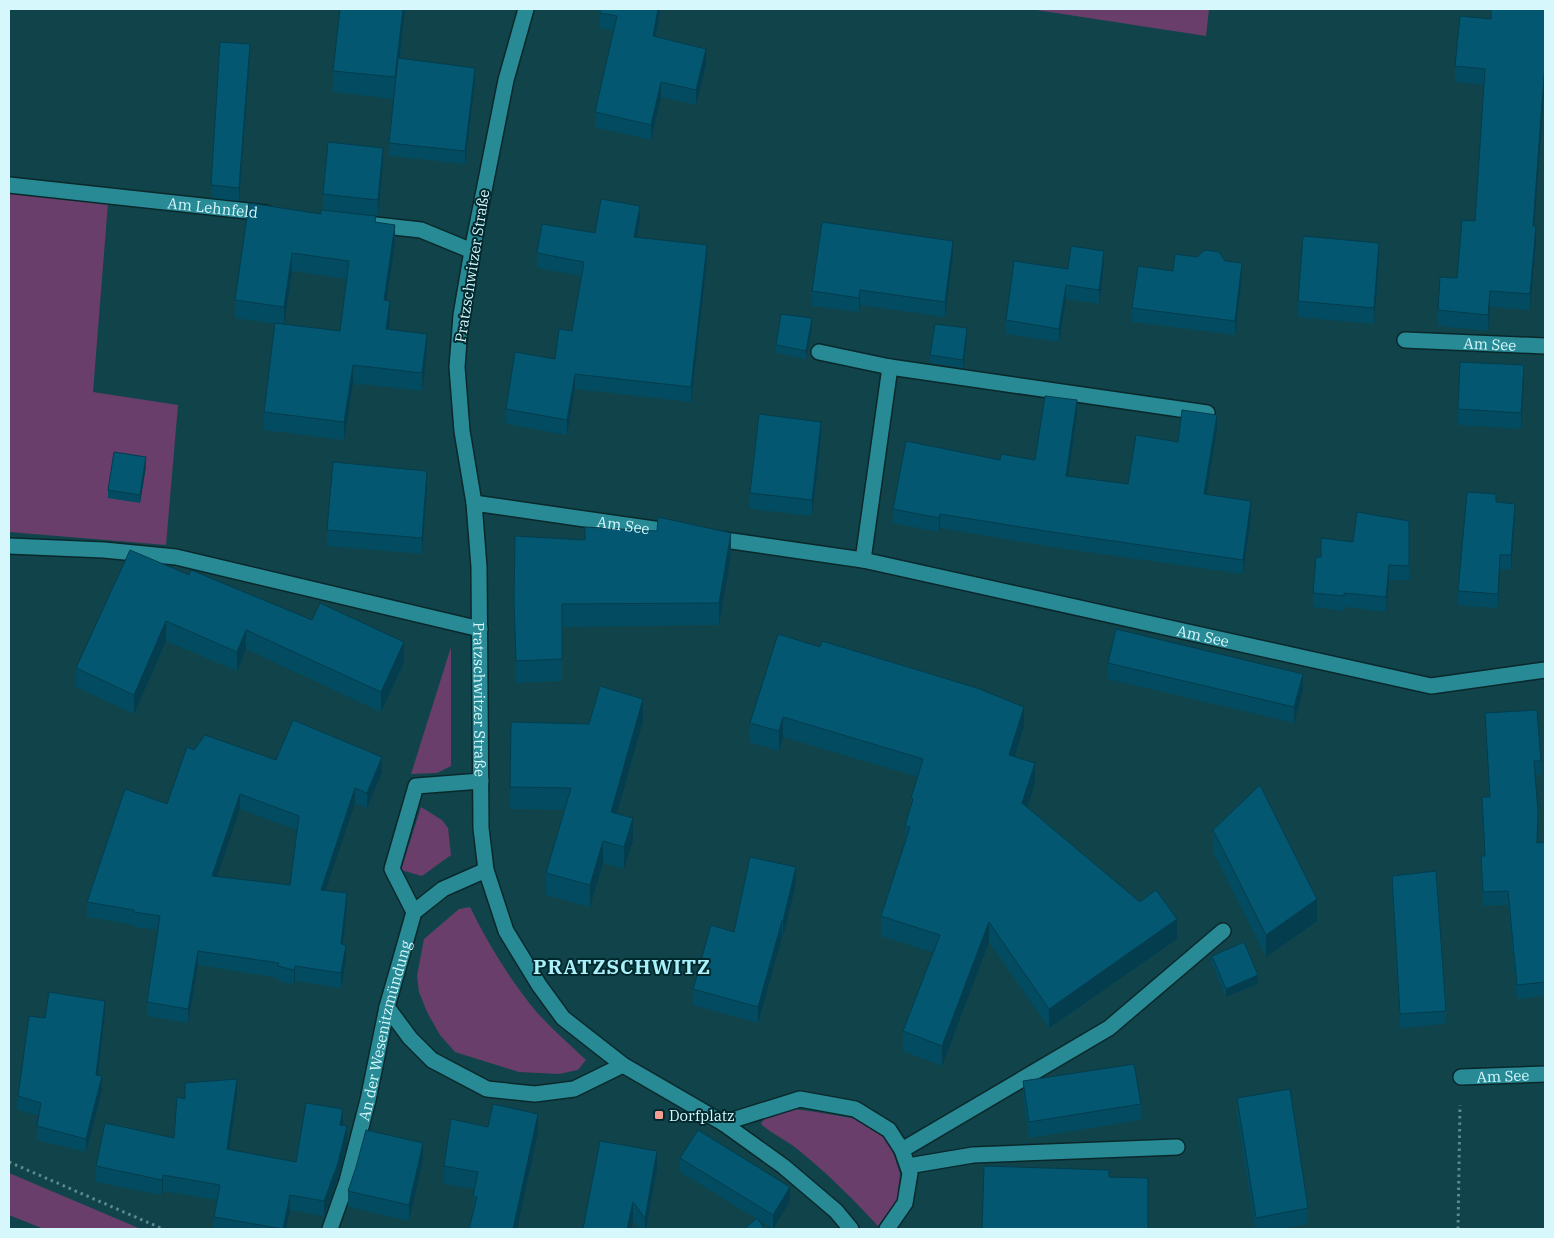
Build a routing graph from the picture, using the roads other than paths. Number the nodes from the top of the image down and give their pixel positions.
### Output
1 (526, 9) edge
2 (9, 185) edge
3 (284, 215) edge
4 (362, 224) edge
5 (472, 251) junction
6 (1405, 340) dead end
7 (1545, 346) edge
8 (819, 352) dead end
9 (890, 366) junction
10 (1206, 412) edge
11 (474, 503) junction
12 (9, 546) edge
13 (863, 560) junction
14 (480, 629) junction
15 (1545, 670) edge
16 (481, 781) junction
17 (486, 870) junction
18 (414, 912) junction
19 (1223, 931) dead end
20 (387, 1007) junction
21 (623, 1065) junction
22 (1545, 1074) edge
23 (1461, 1077) road end
24 (722, 1124) junction
25 (1177, 1147) dead end
26 (902, 1150) junction
27 (908, 1166) junction
28 (330, 1229) edge
29 (851, 1229) edge
30 (887, 1229) edge

1 - 5 street, Pratzschwitzer Straße
2 - 3 street, Am Lehnfeld
4 - 5 street
5 - 11 street, Pratzschwitzer Straße
6 - 7 street, Am See
8 - 9 street
9 - 10 street
9 - 13 street
11 - 13 street, Am See
11 - 14 street, Pratzschwitzer Straße
12 - 14 street
13 - 15 street, Am See
14 - 16 street, Pratzschwitzer Straße
16 - 17 street, Pratzschwitzer Straße
16 - 18 street
17 - 18 street
17 - 21 street, Pratzschwitzer Straße
18 - 20 street, An der Wesenitzmündung
19 - 26 street
20 - 21 street
20 - 28 street, An der Wesenitzmündung
21 - 24 street, Pratzschwitzer Straße
22 - 23 street, Am See
24 - 26 street
24 - 29 street, Pratzschwitzer Straße
25 - 27 street
26 - 27 street
27 - 30 street

